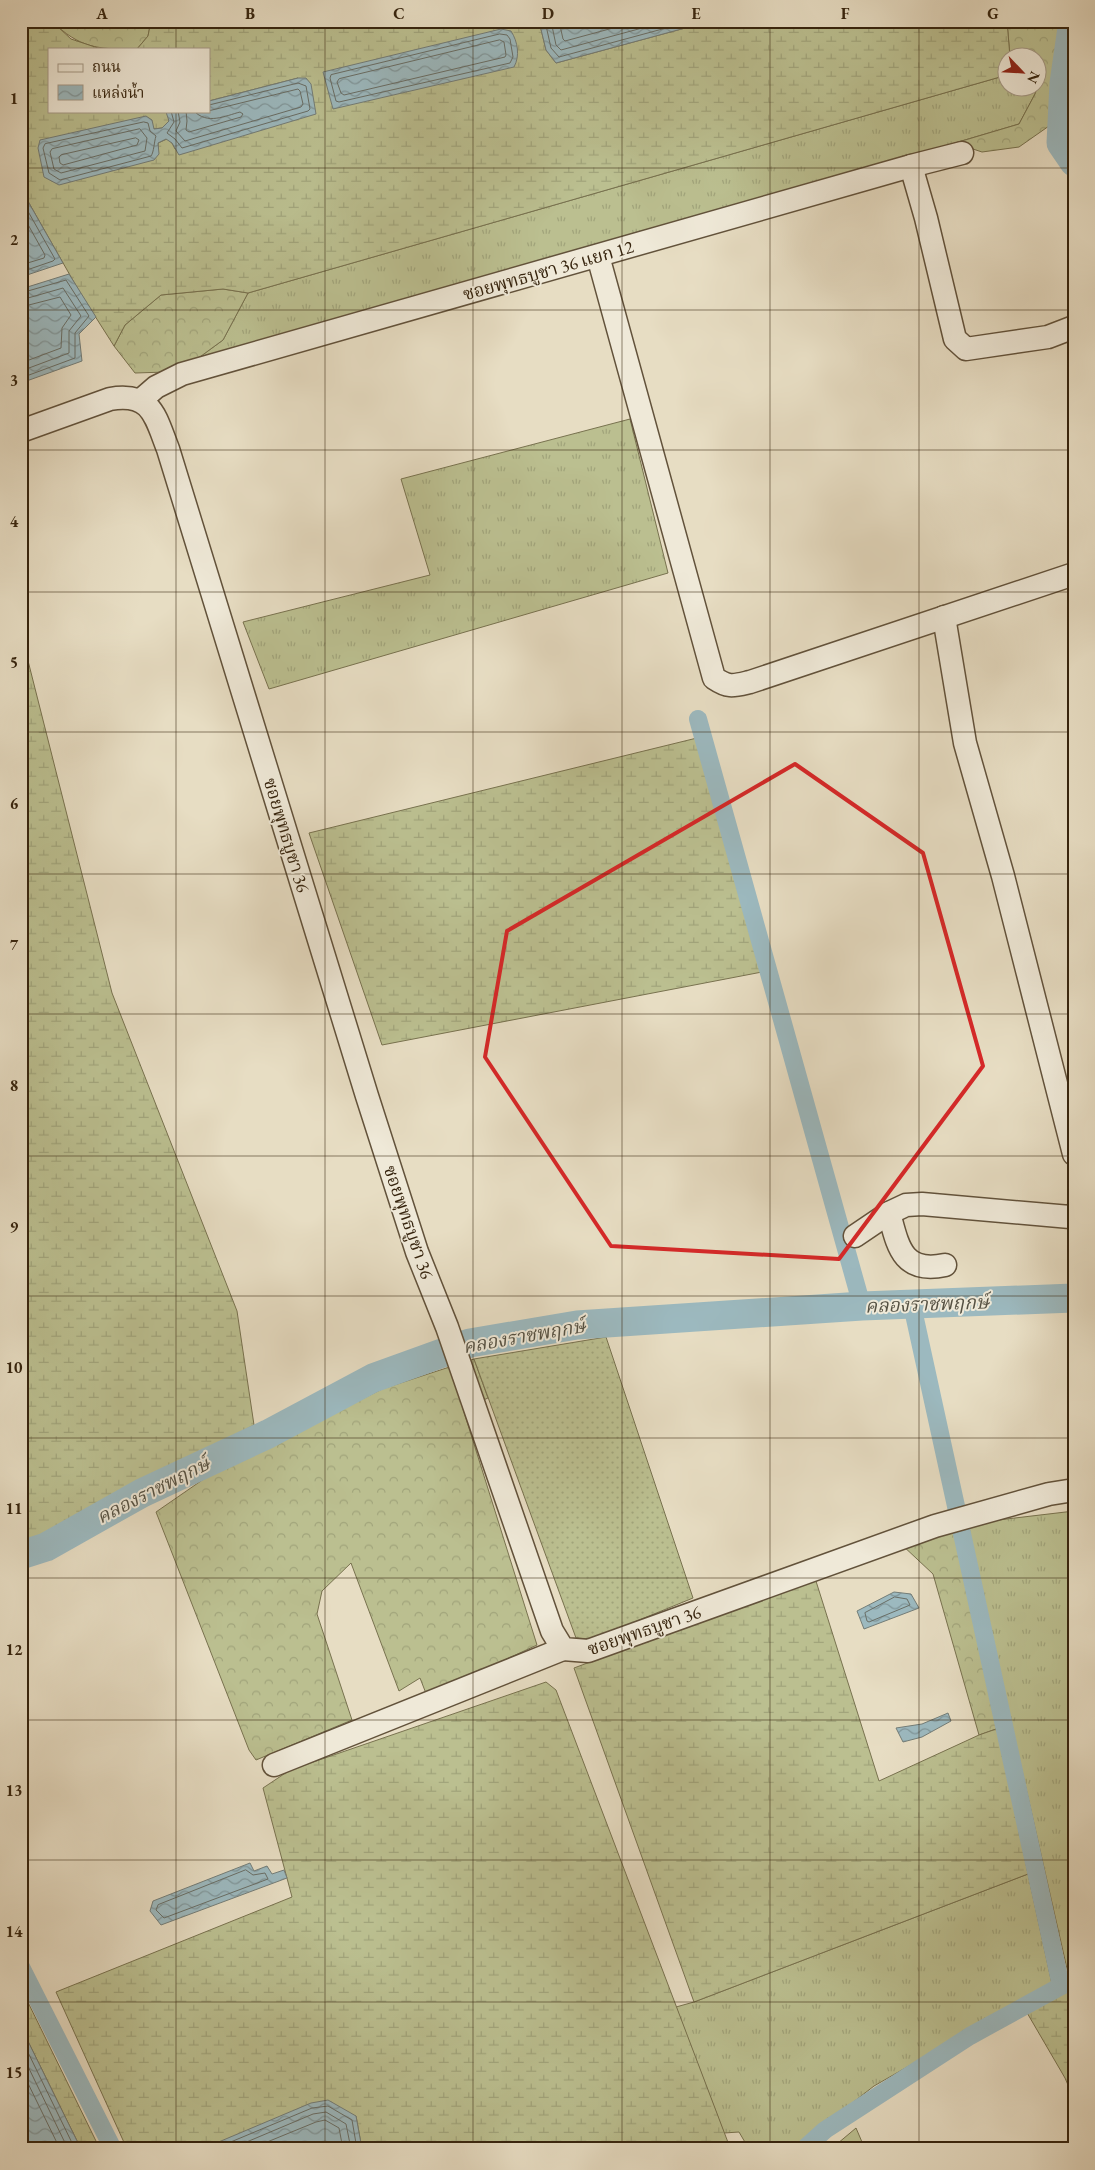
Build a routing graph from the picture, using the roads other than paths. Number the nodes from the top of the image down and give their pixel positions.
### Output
1 (962, 154) dead end
2 (910, 166) junction
3 (598, 256) junction
4 (1074, 327) edge
5 (140, 400) junction
6 (21, 431) edge
7 (1074, 574) edge
8 (944, 617) junction
9 (1074, 1154) edge
10 (889, 1213) junction
11 (1074, 1214) edge
12 (855, 1236) dead end
13 (945, 1265) dead end
14 (1074, 1490) edge
15 (563, 1650) junction
16 (274, 1765) dead end

1 - 2 street, ซอยพุทธบูชา 36 แยก 12
2 - 3 street, ซอยพุทธบูชา 36 แยก 12
2 - 4 street
3 - 5 street, ซอยพุทธบูชา 36 แยก 12
3 - 8 street
5 - 6 street
5 - 15 street, ซอยพุทธบูชา 36
7 - 8 street
8 - 9 street
10 - 11 street
10 - 12 street
10 - 13 street
14 - 15 street, ซอยพุทธบูชา 36
15 - 16 street

